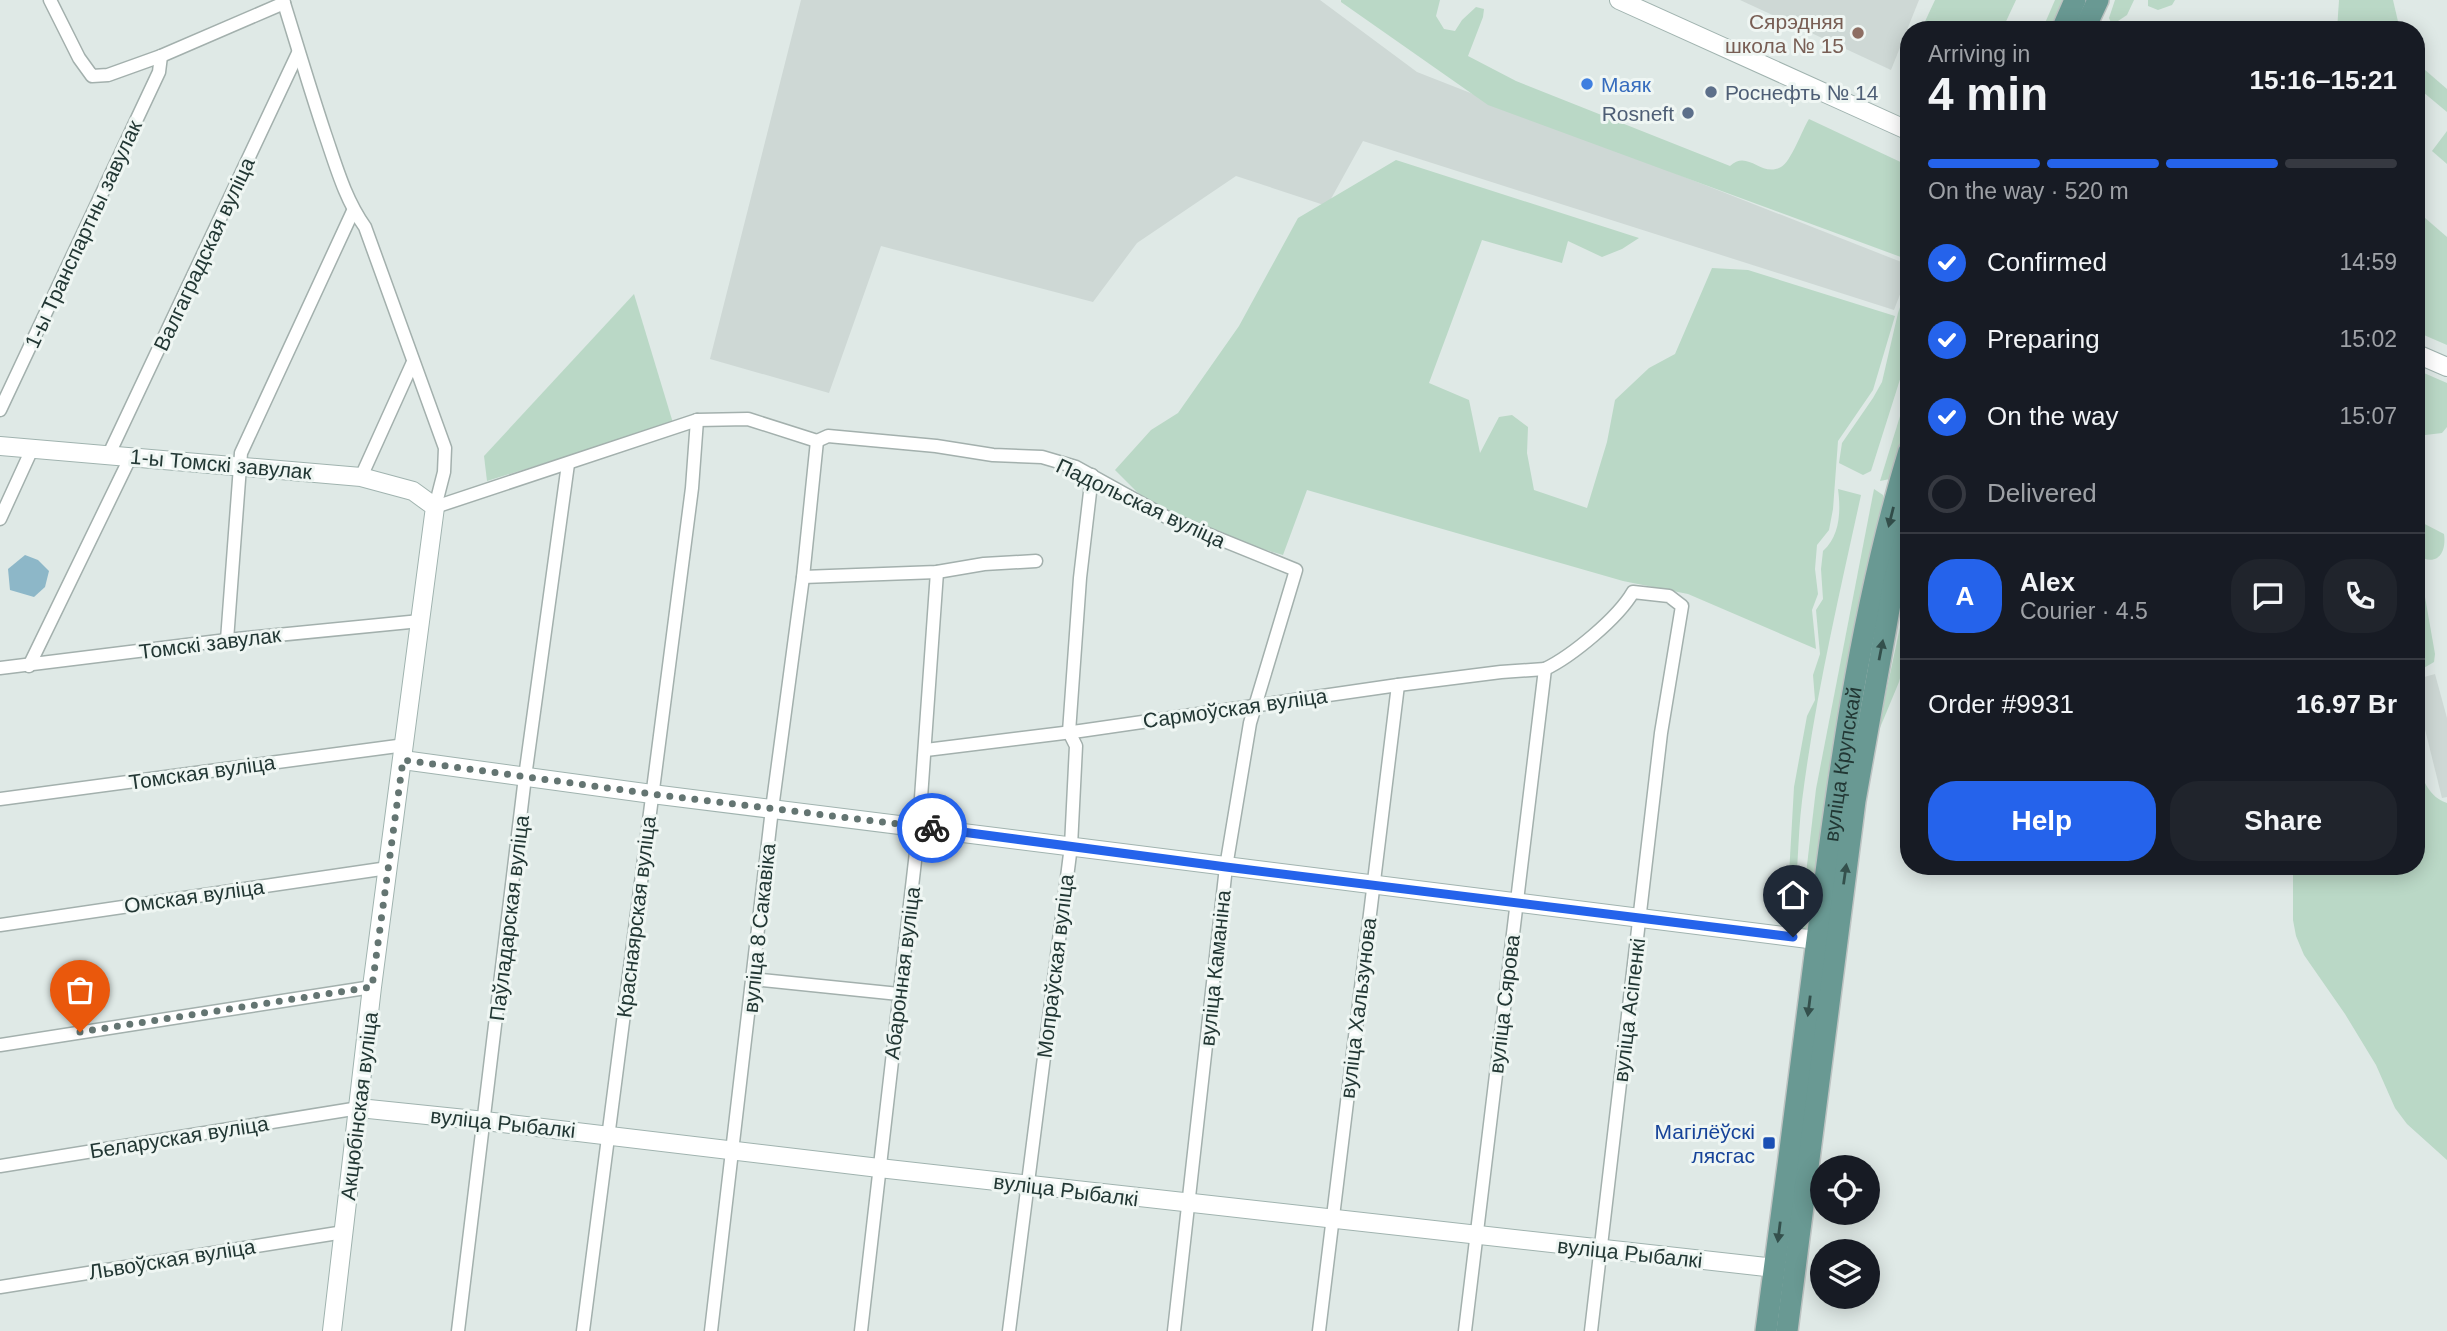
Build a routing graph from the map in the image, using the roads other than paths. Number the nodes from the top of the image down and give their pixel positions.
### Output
1 (50, 0) edge
2 (1619, 0) edge
3 (2075, 0) edge
4 (2098, 0) edge
5 (284, 2) edge
6 (2066, 21) edge
7 (2088, 21) edge
8 (298, 53) junction
9 (161, 56) junction
10 (1900, 127) edge
11 (354, 211) junction
12 (2425, 357) edge
13 (413, 362) junction
14 (2447, 367) edge
15 (0, 410) edge
16 (697, 421) junction
17 (817, 441) junction
18 (0, 446) edge
19 (32, 449) junction
20 (109, 454) junction
21 (131, 456) junction
22 (568, 464) junction
23 (239, 466) junction
24 (1091, 475) junction
25 (361, 477) junction
26 (1900, 485) edge
27 (435, 507) junction
28 (0, 519) edge
29 (1900, 559) edge
30 (1036, 561) dead end
31 (1296, 570) joint
32 (937, 572) junction
33 (803, 577) junction
34 (421, 621) junction
35 (227, 640) junction
36 (29, 666) junction
37 (0, 668) edge
38 (1545, 669) junction
39 (1398, 685) junction
40 (1257, 704) junction
41 (1069, 732) junction
42 (926, 750) junction
43 (404, 753) junction
44 (525, 777) junction
45 (652, 794) junction
46 (0, 799) edge
47 (772, 809) junction
48 (919, 826) junction
49 (1071, 846) junction
50 (1226, 867) junction
51 (388, 868) junction
52 (1373, 884) junction
53 (1516, 902) junction
54 (1640, 918) junction
55 (0, 925) edge
56 (1816, 940) junction
57 (753, 979) junction
58 (372, 987) junction
59 (900, 994) junction
60 (0, 1045) edge
61 (359, 1108) junction
62 (485, 1121) junction
63 (608, 1135) junction
64 (732, 1150) junction
65 (0, 1166) edge
66 (879, 1168) junction
67 (1027, 1185) junction
68 (1188, 1204) junction
69 (1333, 1220) junction
70 (344, 1232) junction
71 (1476, 1237) junction
72 (1601, 1250) junction
73 (1774, 1268) junction
74 (0, 1287) edge
75 (332, 1331) edge
76 (458, 1331) edge
77 (583, 1331) edge
78 (711, 1331) edge
79 (861, 1331) edge
80 (1009, 1331) edge
81 (1174, 1331) edge
82 (1319, 1331) edge
83 (1465, 1331) edge
84 (1591, 1331) edge
85 (1766, 1331) edge
86 (1787, 1331) edge

1 - 9 street
2 - 10 street
3 - 6 main road
4 - 7 main road
5 - 8 street
5 - 9 street
8 - 11 street
8 - 20 street, Валгаградская вуліца
9 - 15 street, 1-ы Транспартны завулак
11 - 13 street
11 - 23 street
12 - 14 street
13 - 25 street
13 - 27 street
16 - 17 street
16 - 22 street
16 - 45 street, Краснаярская вуліца
17 - 24 street, Падольская вуліца
17 - 33 street, вуліца 8 Сакавіка
18 - 19 street, 1-ы Томскі завулак
19 - 20 street, 1-ы Томскі завулак
19 - 28 street
20 - 21 street, 1-ы Томскі завулак
21 - 23 street, 1-ы Томскі завулак
21 - 36 street
22 - 27 street
22 - 44 street, Паўладарская вуліца
23 - 25 street, 1-ы Томскі завулак
23 - 35 street
24 - 31 street, Падольская вуліца
24 - 41 street, Мопраўская вуліца
25 - 27 street, 1-ы Томскі завулак
26 -> 56 main road, вуліца Крупскай
27 - 34 street, Акцюбінская вуліца
86 -> 29 main road, вуліца Крупскай
30 - 32 street
31 - 40 street, вуліца Каманіна
32 - 33 street
32 - 42 street, Абаронная вуліца
33 - 47 street, вуліца 8 Сакавіка
34 - 35 street, Томскі завулак
34 - 43 street, Акцюбінская вуліца
35 - 36 street, Томскі завулак
36 - 37 street, Томскі завулак
38 - 39 street, Сармоўская вуліца
38 - 53 street, вуліца Сярова
38 - 54 street, вуліца Асіпенкі
39 - 40 street, Сармоўская вуліца
39 - 52 street, вуліца Хальзунова
40 - 41 street, Сармоўская вуліца
40 - 50 street, вуліца Каманіна
41 - 42 street, Сармоўская вуліца
41 - 49 street, Мопраўская вуліца
42 - 48 street, Абаронная вуліца
43 - 44 street
43 - 46 street, Томская вуліца
43 - 51 street, Акцюбінская вуліца
44 - 45 street
44 - 62 street, Паўладарская вуліца
45 - 47 street
45 - 63 street, Краснаярская вуліца
47 - 48 street
47 - 57 street, вуліца 8 Сакавіка
48 - 49 street
48 - 59 street, Абаронная вуліца
49 - 50 street
49 - 67 street, Мопраўская вуліца
50 - 52 street
50 - 68 street, вуліца Каманіна
51 - 55 street, Омская вуліца
51 - 58 street, Акцюбінская вуліца
52 - 53 street
52 - 69 street, вуліца Хальзунова
53 - 54 street
53 - 71 street, вуліца Сярова
54 - 56 street
54 - 72 street, вуліца Асіпенкі
56 -> 73 main road, вуліца Крупскай
57 - 59 street
57 - 64 street, вуліца 8 Сакавіка
58 - 60 street
58 - 61 street, Акцюбінская вуліца
59 - 66 street, Абаронная вуліца
61 - 62 street, вуліца Рыбалкі
61 - 65 street, Беларуская вуліца
61 - 70 street, Акцюбінская вуліца
62 - 63 street, вуліца Рыбалкі
62 - 76 street, Паўладарская вуліца
63 - 64 street, вуліца Рыбалкі
63 - 77 street, Краснаярская вуліца
64 - 66 street, вуліца Рыбалкі
64 - 78 street, вуліца 8 Сакавіка
66 - 67 street, вуліца Рыбалкі
66 - 79 street, Абаронная вуліца
67 - 68 street, вуліца Рыбалкі
67 - 80 street, Мопраўская вуліца
68 - 69 street, вуліца Рыбалкі
68 - 81 street, вуліца Каманіна
69 - 71 street, вуліца Рыбалкі
69 - 82 street, вуліца Хальзунова
70 - 74 street, Львоўская вуліца
70 - 75 street, Акцюбінская вуліца
71 - 72 street, вуліца Рыбалкі
71 - 83 street, вуліца Сярова
72 - 73 street, вуліца Рыбалкі
72 - 84 street, вуліца Асіпенкі
73 - 85 main road, вуліца Крупскай

